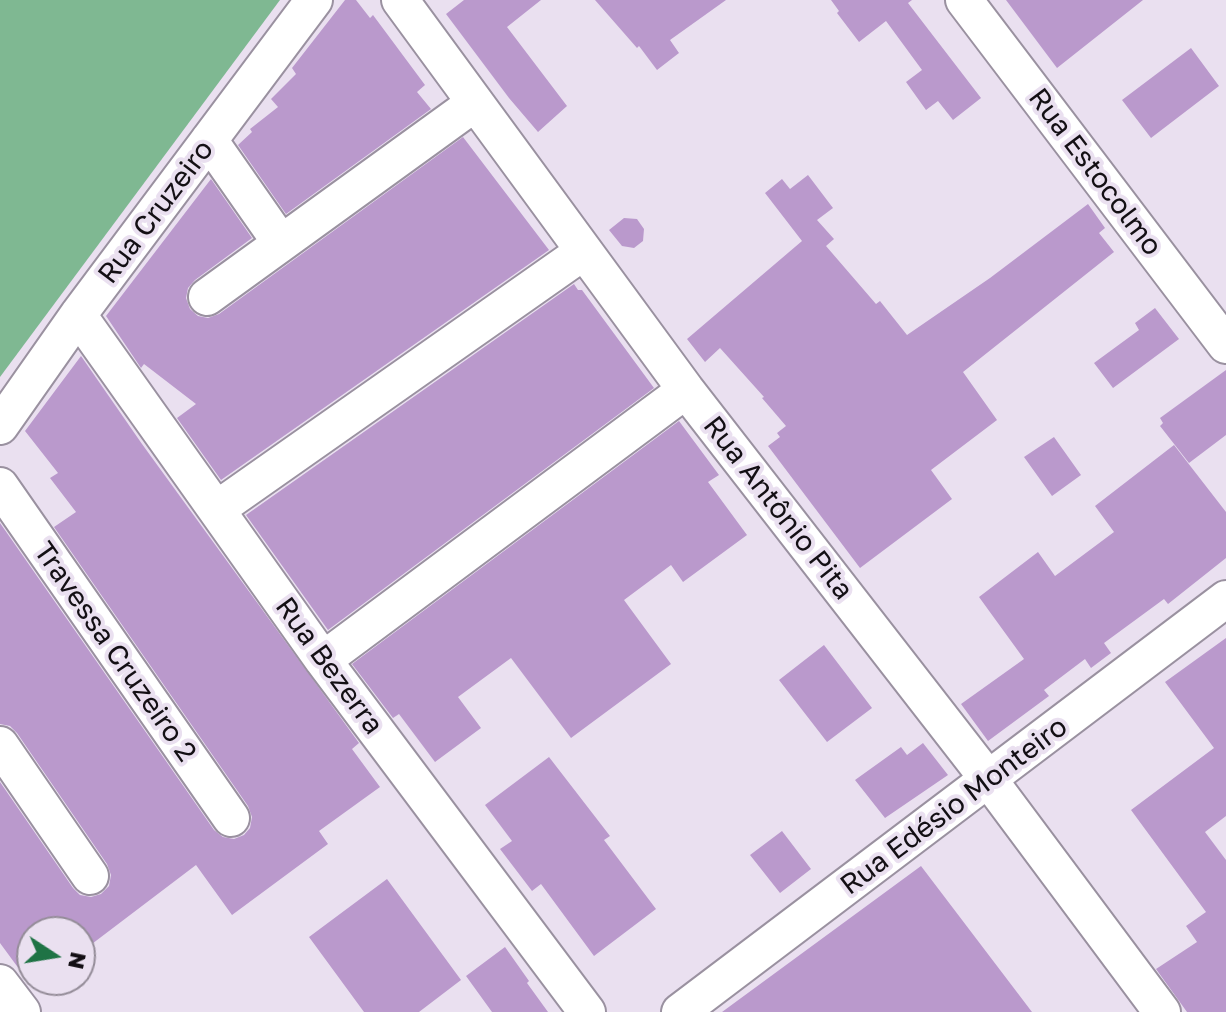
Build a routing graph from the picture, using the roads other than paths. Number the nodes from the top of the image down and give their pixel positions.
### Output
1 (314, 0) edge
2 (400, 0) edge
3 (964, 0) edge
4 (475, 103) junction
5 (209, 140) junction
6 (281, 243) junction
7 (583, 252) junction
8 (207, 297) dead end
9 (78, 315) junction
10 (1226, 345) edge
11 (686, 390) junction
12 (0, 426) edge
13 (0, 486) edge
14 (217, 509) junction
15 (1226, 599) edge
16 (323, 660) junction
17 (0, 745) edge
18 (989, 780) junction
19 (231, 818) dead end
20 (90, 876) dead end
21 (0, 983) edge
22 (22, 1012) edge
23 (587, 1012) edge
24 (680, 1012) edge
25 (1162, 1012) edge

1 - 5 street, Rua Cruzeiro
2 - 4 street, Rua Antônio Pita
3 - 10 street, Rua Estocolmo
4 - 6 street
4 - 7 street, Rua Antônio Pita
5 - 6 street
5 - 9 street, Rua Cruzeiro
6 - 8 street
7 - 11 street, Rua Antônio Pita
7 - 14 street
9 - 12 street, Rua Cruzeiro
9 - 14 street, Rua Bezerra
11 - 16 street
11 - 18 street, Rua Antônio Pita
13 - 19 street, Travessa Cruzeiro 2
14 - 16 street, Rua Bezerra
15 - 18 street, Rua Edésio Monteiro
16 - 23 street, Rua Bezerra
17 - 20 street
18 - 24 street, Rua Edésio Monteiro
18 - 25 street, Rua Antônio Pita
21 - 22 street

